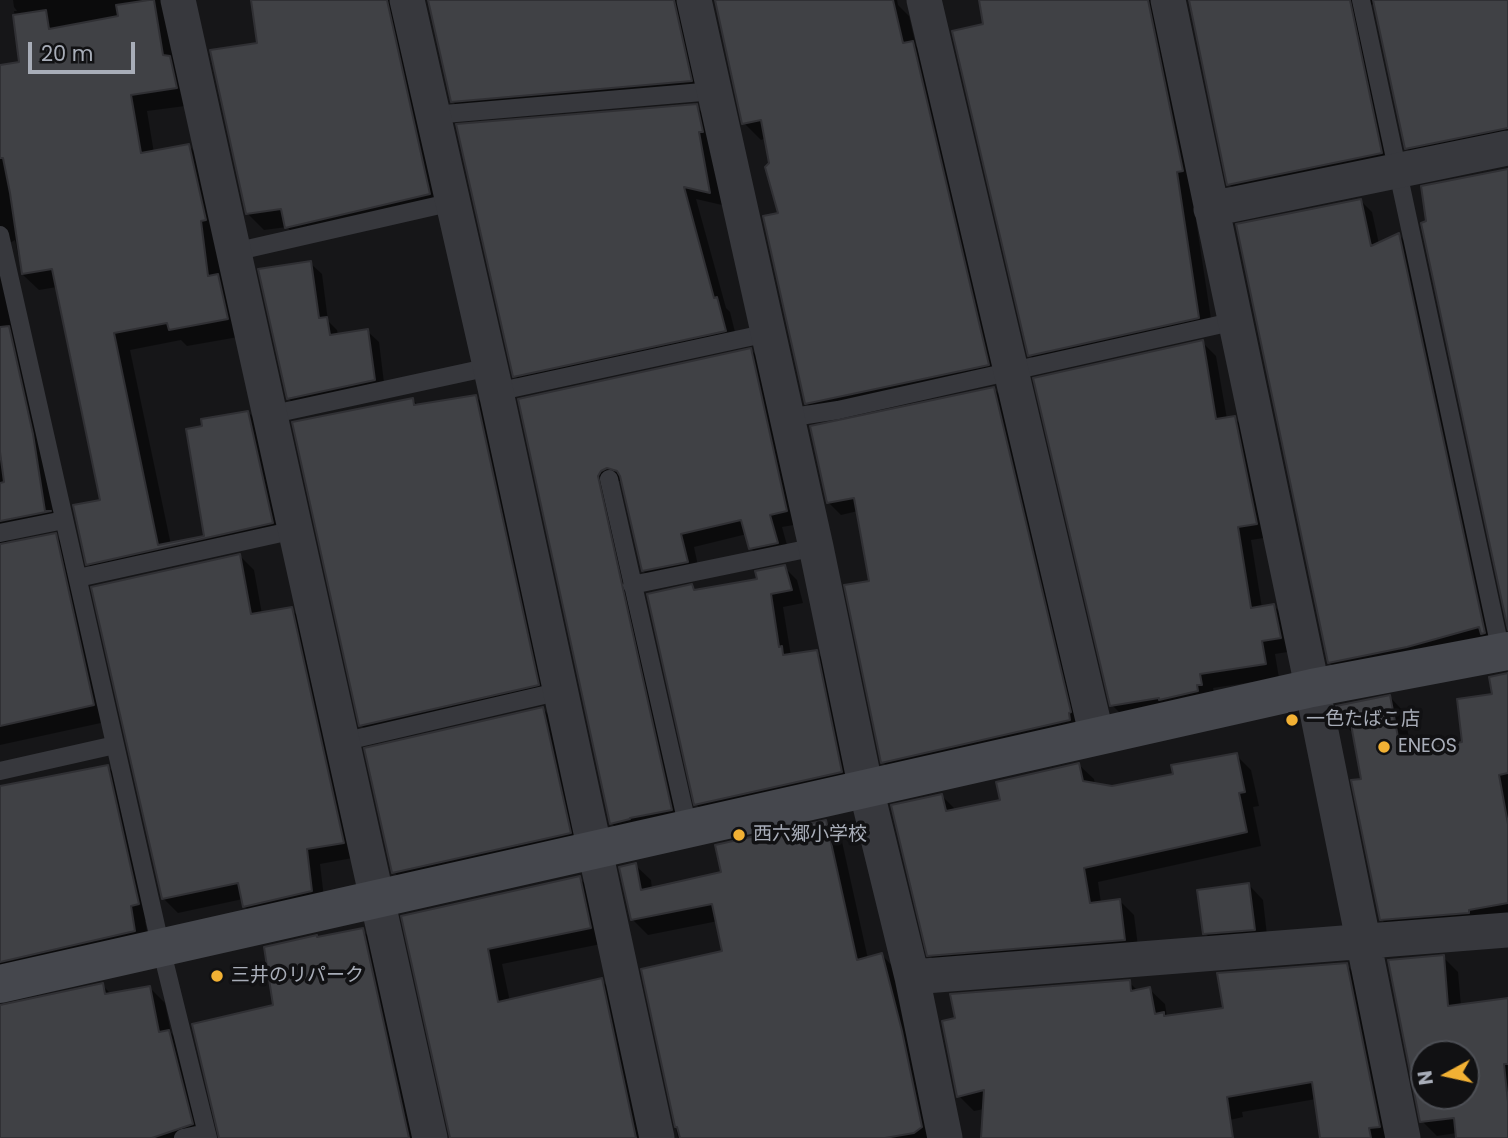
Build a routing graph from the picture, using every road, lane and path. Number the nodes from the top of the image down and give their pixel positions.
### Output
1 (178, 0) edge
2 (407, 0) edge
3 (694, 0) edge
4 (924, 0) edge
5 (1168, 0) edge
6 (1361, 0) edge
7 (714, 91) junction
8 (433, 115) junction
9 (1508, 148) edge
10 (1398, 171) junction
11 (453, 202) junction
12 (1212, 209) junction
13 (0, 235) edge
14 (234, 252) junction
15 (1236, 321) junction
16 (768, 333) junction
17 (1010, 372) junction
18 (493, 379) junction
19 (269, 415) junction
20 (787, 418) junction
21 (609, 479) dead end
22 (64, 520) junction
23 (295, 530) junction
24 (0, 533) edge
25 (816, 547) junction
26 (78, 578) junction
27 (632, 585) junction
28 (1505, 651) edge
29 (1312, 688) junction
30 (561, 691) junction
31 (1097, 737) junction
32 (342, 742) junction
33 (116, 745) junction
34 (0, 771) edge
35 (866, 789) junction
36 (688, 828) junction
37 (594, 849) junction
38 (376, 899) junction
39 (1508, 930) edge
40 (1363, 942) junction
41 (161, 948) junction
42 (912, 977) junction
43 (0, 984) edge
44 (207, 1135) edge
45 (183, 1138) edge
46 (430, 1138) edge
47 (657, 1138) edge
48 (945, 1138) edge
49 (1404, 1138) edge

1 - 14 street
2 - 8 street
3 - 7 street
4 - 17 street
5 - 12 street
6 - 10 lane
7 - 8 lane
7 - 16 street
8 - 11 street
9 - 10 street
10 - 12 street
10 - 28 lane
11 - 14 lane
11 - 18 street
12 - 15 street
13 - 22 lane
14 - 19 street
15 - 17 lane
15 - 29 street
16 - 18 lane
16 - 20 street
17 - 20 lane
17 - 31 street
18 - 19 lane
18 - 30 street
19 - 23 street
20 - 25 street
21 - 27 lane
22 - 24 lane
22 - 26 lane
23 - 26 lane
23 - 32 street
25 - 27 lane
25 - 35 street
26 - 33 lane
27 - 36 lane
28 - 29 street
29 - 31 street
29 - 40 street
30 - 32 lane
30 - 37 street
31 - 35 street
32 - 38 street
33 - 34 lane
33 - 41 lane
35 - 36 street
35 - 42 street
36 - 37 street
37 - 38 street
37 - 47 street
38 - 41 street
38 - 46 street
39 - 40 street
40 - 42 street
40 - 49 street
41 - 43 street
41 - 44 lane
42 - 48 street
44 - 45 lane

